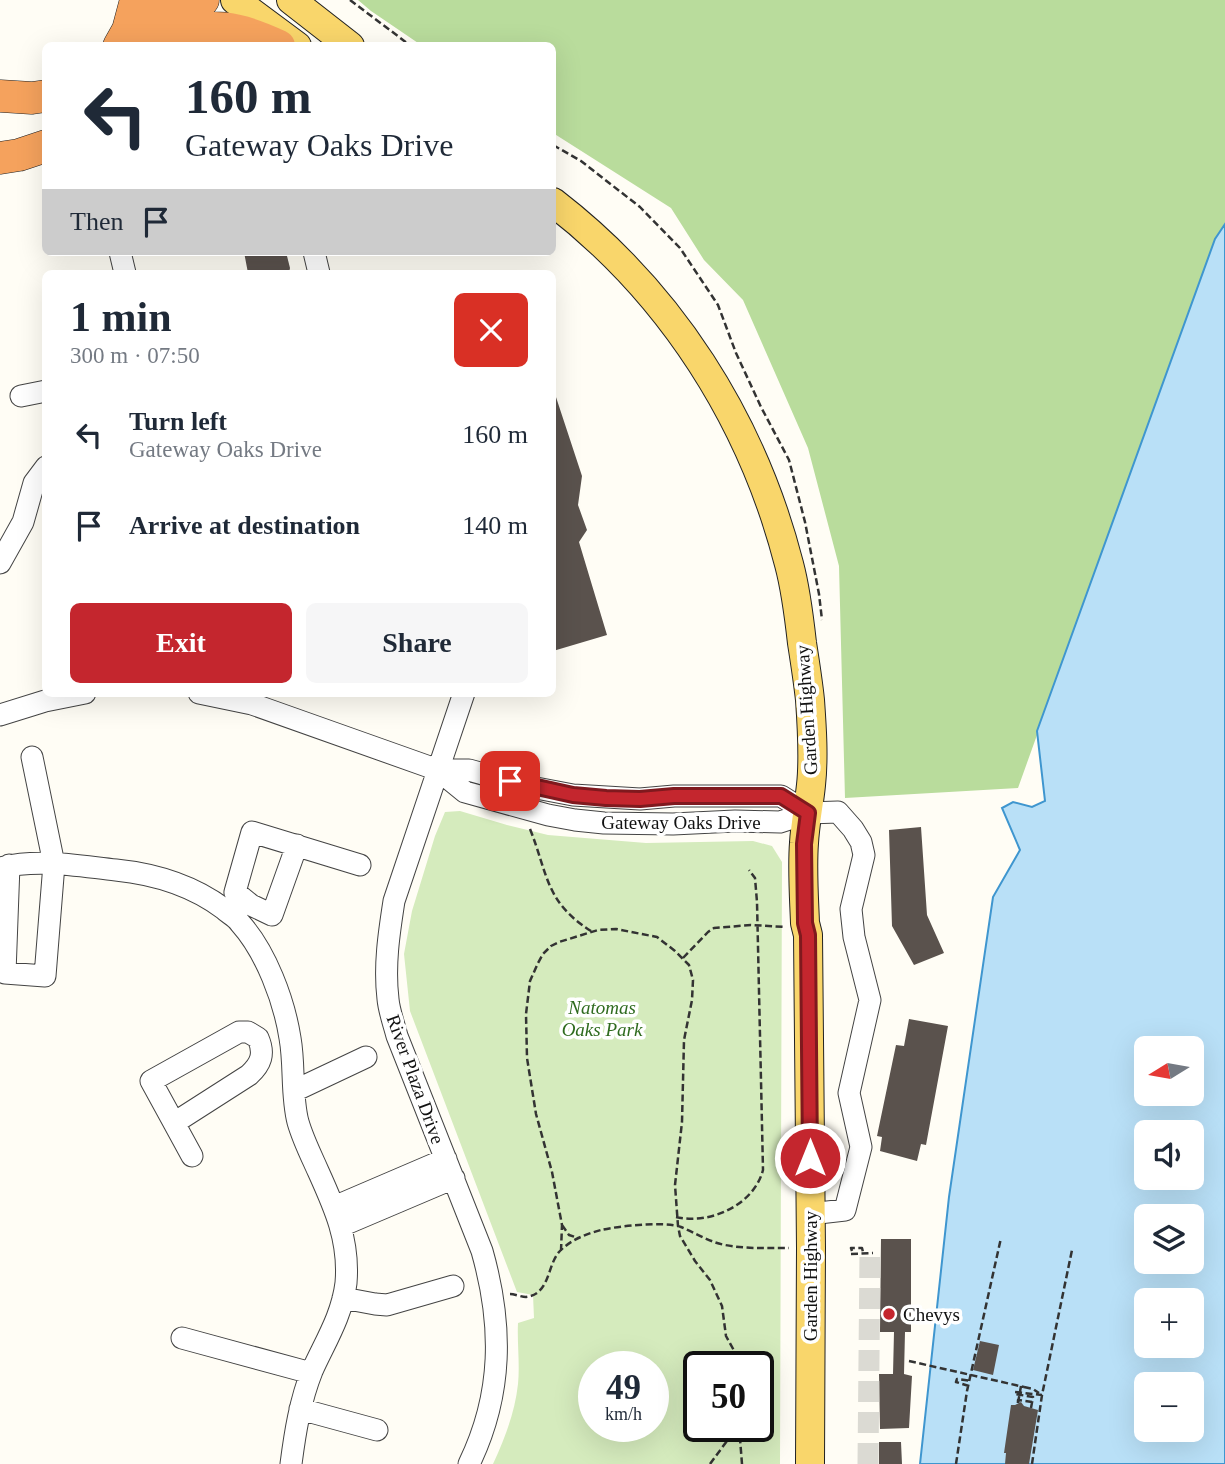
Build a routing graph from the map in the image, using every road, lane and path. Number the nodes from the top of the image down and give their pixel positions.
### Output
1 (136, 0) edge
2 (171, 0) edge
3 (203, 0) edge
4 (235, 0) edge
5 (291, 0) edge
6 (349, 0) edge
7 (121, 42) edge
8 (135, 42) edge
9 (166, 42) edge
10 (271, 42) edge
11 (292, 42) edge
12 (345, 42) edge
13 (406, 42) edge
14 (0, 96) edge
15 (42, 97) edge
16 (42, 147) edge
17 (0, 158) edge
18 (556, 204) edge
19 (42, 392) edge
20 (22, 396) dead end
21 (42, 472) edge
22 (0, 563) edge
23 (65, 697) edge
24 (218, 697) edge
25 (463, 697) edge
26 (0, 715) edge
27 (32, 757) dead end
28 (438, 770) junction
29 (808, 813) junction
30 (529, 826) dead end
31 (297, 845) junction
32 (54, 864) junction
33 (360, 865) dead end
34 (4, 866) edge
35 (749, 870) dead end
36 (244, 912) junction
37 (757, 925) junction
38 (776, 926) dead end
39 (591, 932) junction
40 (683, 958) junction
41 (290, 1038) junction
42 (261, 1044) junction
43 (366, 1057) dead end
44 (293, 1091) junction
45 (174, 1123) junction
46 (192, 1156) dead end
47 (450, 1169) junction
48 (810, 1214) junction
49 (337, 1216) junction
50 (676, 1217) junction
51 (562, 1225) junction
52 (678, 1226) junction
53 (578, 1238) junction
54 (1001, 1238) dead end
55 (811, 1248) junction
56 (1072, 1250) dead end
57 (561, 1251) junction
58 (851, 1252) dead end
59 (873, 1253) dead end
60 (453, 1286) dead end
61 (343, 1298) junction
62 (494, 1299) junction
63 (182, 1338) dead end
64 (734, 1351) edge
65 (909, 1361) dead end
66 (312, 1373) junction
67 (972, 1374) junction
68 (969, 1386) junction
69 (1022, 1387) junction
70 (1033, 1397) junction
71 (1042, 1397) junction
72 (1032, 1402) junction
73 (1031, 1408) dead end
74 (300, 1409) junction
75 (377, 1430) dead end
76 (726, 1442) edge
77 (740, 1442) edge
78 (292, 1464) edge
79 (469, 1464) edge
80 (710, 1464) edge
81 (742, 1464) edge
82 (810, 1464) edge
83 (956, 1464) edge
84 (1032, 1464) edge

1 - 7 highway
2 - 8 highway
3 - 9 highway
4 - 11 main road
5 - 12 main road
6 - 13 path
9 - 10 highway
14 - 15 highway
16 - 17 highway
18 - 29 main road, Garden Highway
19 - 20 street
21 - 22 street
23 - 26 street
24 - 28 street, Gateway Oaks Drive
25 - 28 street, River Plaza Drive
27 - 32 street
28 - 29 street, Gateway Oaks Drive
28 - 47 street, River Plaza Drive
29 - 48 main road, Garden Highway
29 - 48 street, Gateway Oaks Drive
30 - 39 path
31 - 33 street
31 - 36 street
31 - 36 street
32 - 34 street
32 - 34 street
32 - 36 street
35 - 37 path
36 - 41 street
37 - 38 path
37 - 40 path
37 - 50 path
39 - 40 path
39 - 51 path
40 - 50 path
41 - 42 street
41 - 44 street
42 - 45 street
42 - 45 street
43 - 44 street
44 - 49 street
45 - 46 street
47 - 49 street
47 - 62 street, River Plaza Drive
48 - 55 main road, Garden Highway
49 - 61 street
50 - 52 path
51 - 53 path
51 - 57 path
52 - 53 path
52 - 55 path
52 - 64 path
53 - 57 path
54 - 68 path
55 - 82 main road, Garden Highway
56 - 71 path
57 - 62 path
58 - 59 path
60 - 61 street
61 - 66 street
62 - 79 street, River Plaza Drive
63 - 66 street
65 - 67 path, bridge
66 - 74 street
67 - 68 path
67 - 69 path, bridge
68 - 83 path
69 - 71 path
69 - 72 path, bridge
70 - 71 path
70 - 71 path
70 - 72 path
71 - 84 path
72 - 73 path
74 - 75 street
74 - 78 street
76 - 80 path
77 - 81 path

